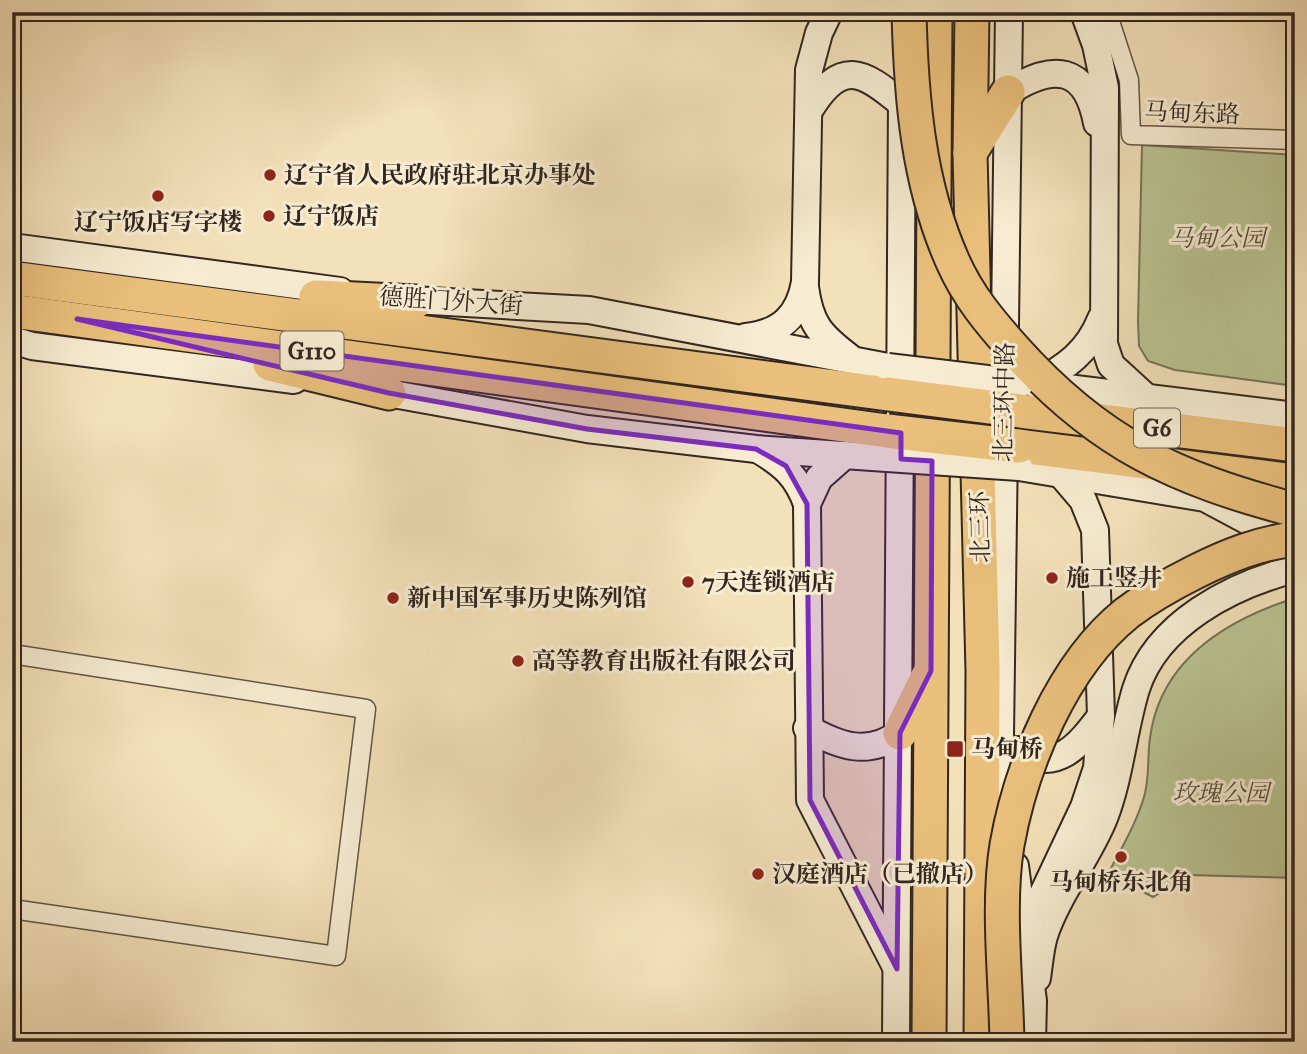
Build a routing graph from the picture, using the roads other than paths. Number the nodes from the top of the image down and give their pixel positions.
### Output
1 (829, 12) edge
2 (902, 12) edge
3 (909, 12) edge
4 (935, 12) edge
5 (972, 12) edge
6 (1009, 12) edge
7 (1084, 12) edge
8 (1107, 12) edge
9 (1008, 92) junction
10 (902, 104) junction
11 (810, 109) junction
12 (1295, 140) edge
13 (970, 153) junction
14 (1104, 158) junction
15 (933, 163) junction
16 (12, 247) edge
17 (12, 278) edge
18 (805, 282) junction
19 (78, 286) junction
20 (415, 302) junction
21 (12, 311) edge
22 (77, 319) junction
23 (1101, 319) junction
24 (738, 338) junction
25 (12, 340) edge
26 (853, 360) junction
27 (888, 380) junction
28 (1025, 392) junction
29 (389, 393) junction
30 (1147, 398) junction
31 (1295, 416) edge
32 (887, 444) junction
33 (1295, 445) edge
34 (756, 449) junction
35 (845, 455) junction
36 (1034, 464) junction
37 (1295, 481) edge
38 (1125, 484) junction
39 (807, 504) junction
40 (1295, 510) edge
41 (1096, 530) junction
42 (1295, 539) edge
43 (1295, 546) edge
44 (1295, 569) edge
45 (12, 654) edge
46 (931, 671) junction
47 (983, 671) junction
48 (1101, 716) junction
49 (807, 728) junction
50 (900, 733) junction
51 (1000, 735) junction
52 (12, 909) edge
53 (1023, 936) junction
54 (897, 969) junction
55 (1033, 1001) junction
56 (896, 1042) edge
57 (929, 1042) edge
58 (981, 1042) edge
59 (1007, 1042) edge
60 (1032, 1042) edge

1 - 11 main road
2 - 10 main road
3 - 40 highway, bridge
4 - 15 highway, 北三环
5 - 13 highway, 北三环
6 - 9 main road, 北三环中路
7 - 14 main road
8 - 12 street, 马甸东路
9 - 13 highway
9 - 14 main road
9 - 51 main road, 北三环中路
10 - 11 main road
10 - 15 highway
10 - 50 main road
11 - 18 main road
13 - 47 highway, 北三环
14 - 23 main road
15 - 46 highway, 北三环
16 - 20 main road, 德胜门外大街
17 - 19 highway, 德胜门外大街 / G110
18 - 24 main road
18 - 26 main road
19 - 20 highway
19 - 27 highway, 德胜门外大街 / G110
20 - 24 main road, 德胜门外大街
21 - 22 highway, G110
22 - 29 highway
22 - 32 highway, G110
23 - 28 main road
23 - 30 main road
24 - 26 main road, 德胜门外大街
25 - 29 main road
26 - 27 main road, 德胜门外大街
27 - 28 highway, G6, bridge
28 - 30 main road
28 - 33 highway, G6
29 - 34 main road
30 - 31 main road
32 - 35 main road
32 - 36 highway, G6, bridge
34 - 35 main road
34 - 39 main road
35 - 39 main road
36 - 37 highway, G6
36 - 38 main road
36 - 41 main road
38 - 41 main road
38 - 43 main road
39 - 49 main road
41 - 48 main road
42 - 59 highway, bridge
44 - 55 main road
45 - 52 street
46 - 50 highway
46 - 57 highway, 北三环
47 - 51 highway
47 - 58 highway, 北三环
48 - 51 main road
48 - 53 main road
49 - 50 main road
49 - 54 main road
50 - 54 main road
51 - 53 main road, 北三环中路
53 - 55 main road, 北三环中路
54 - 56 main road
55 - 60 main road, 北三环中路

